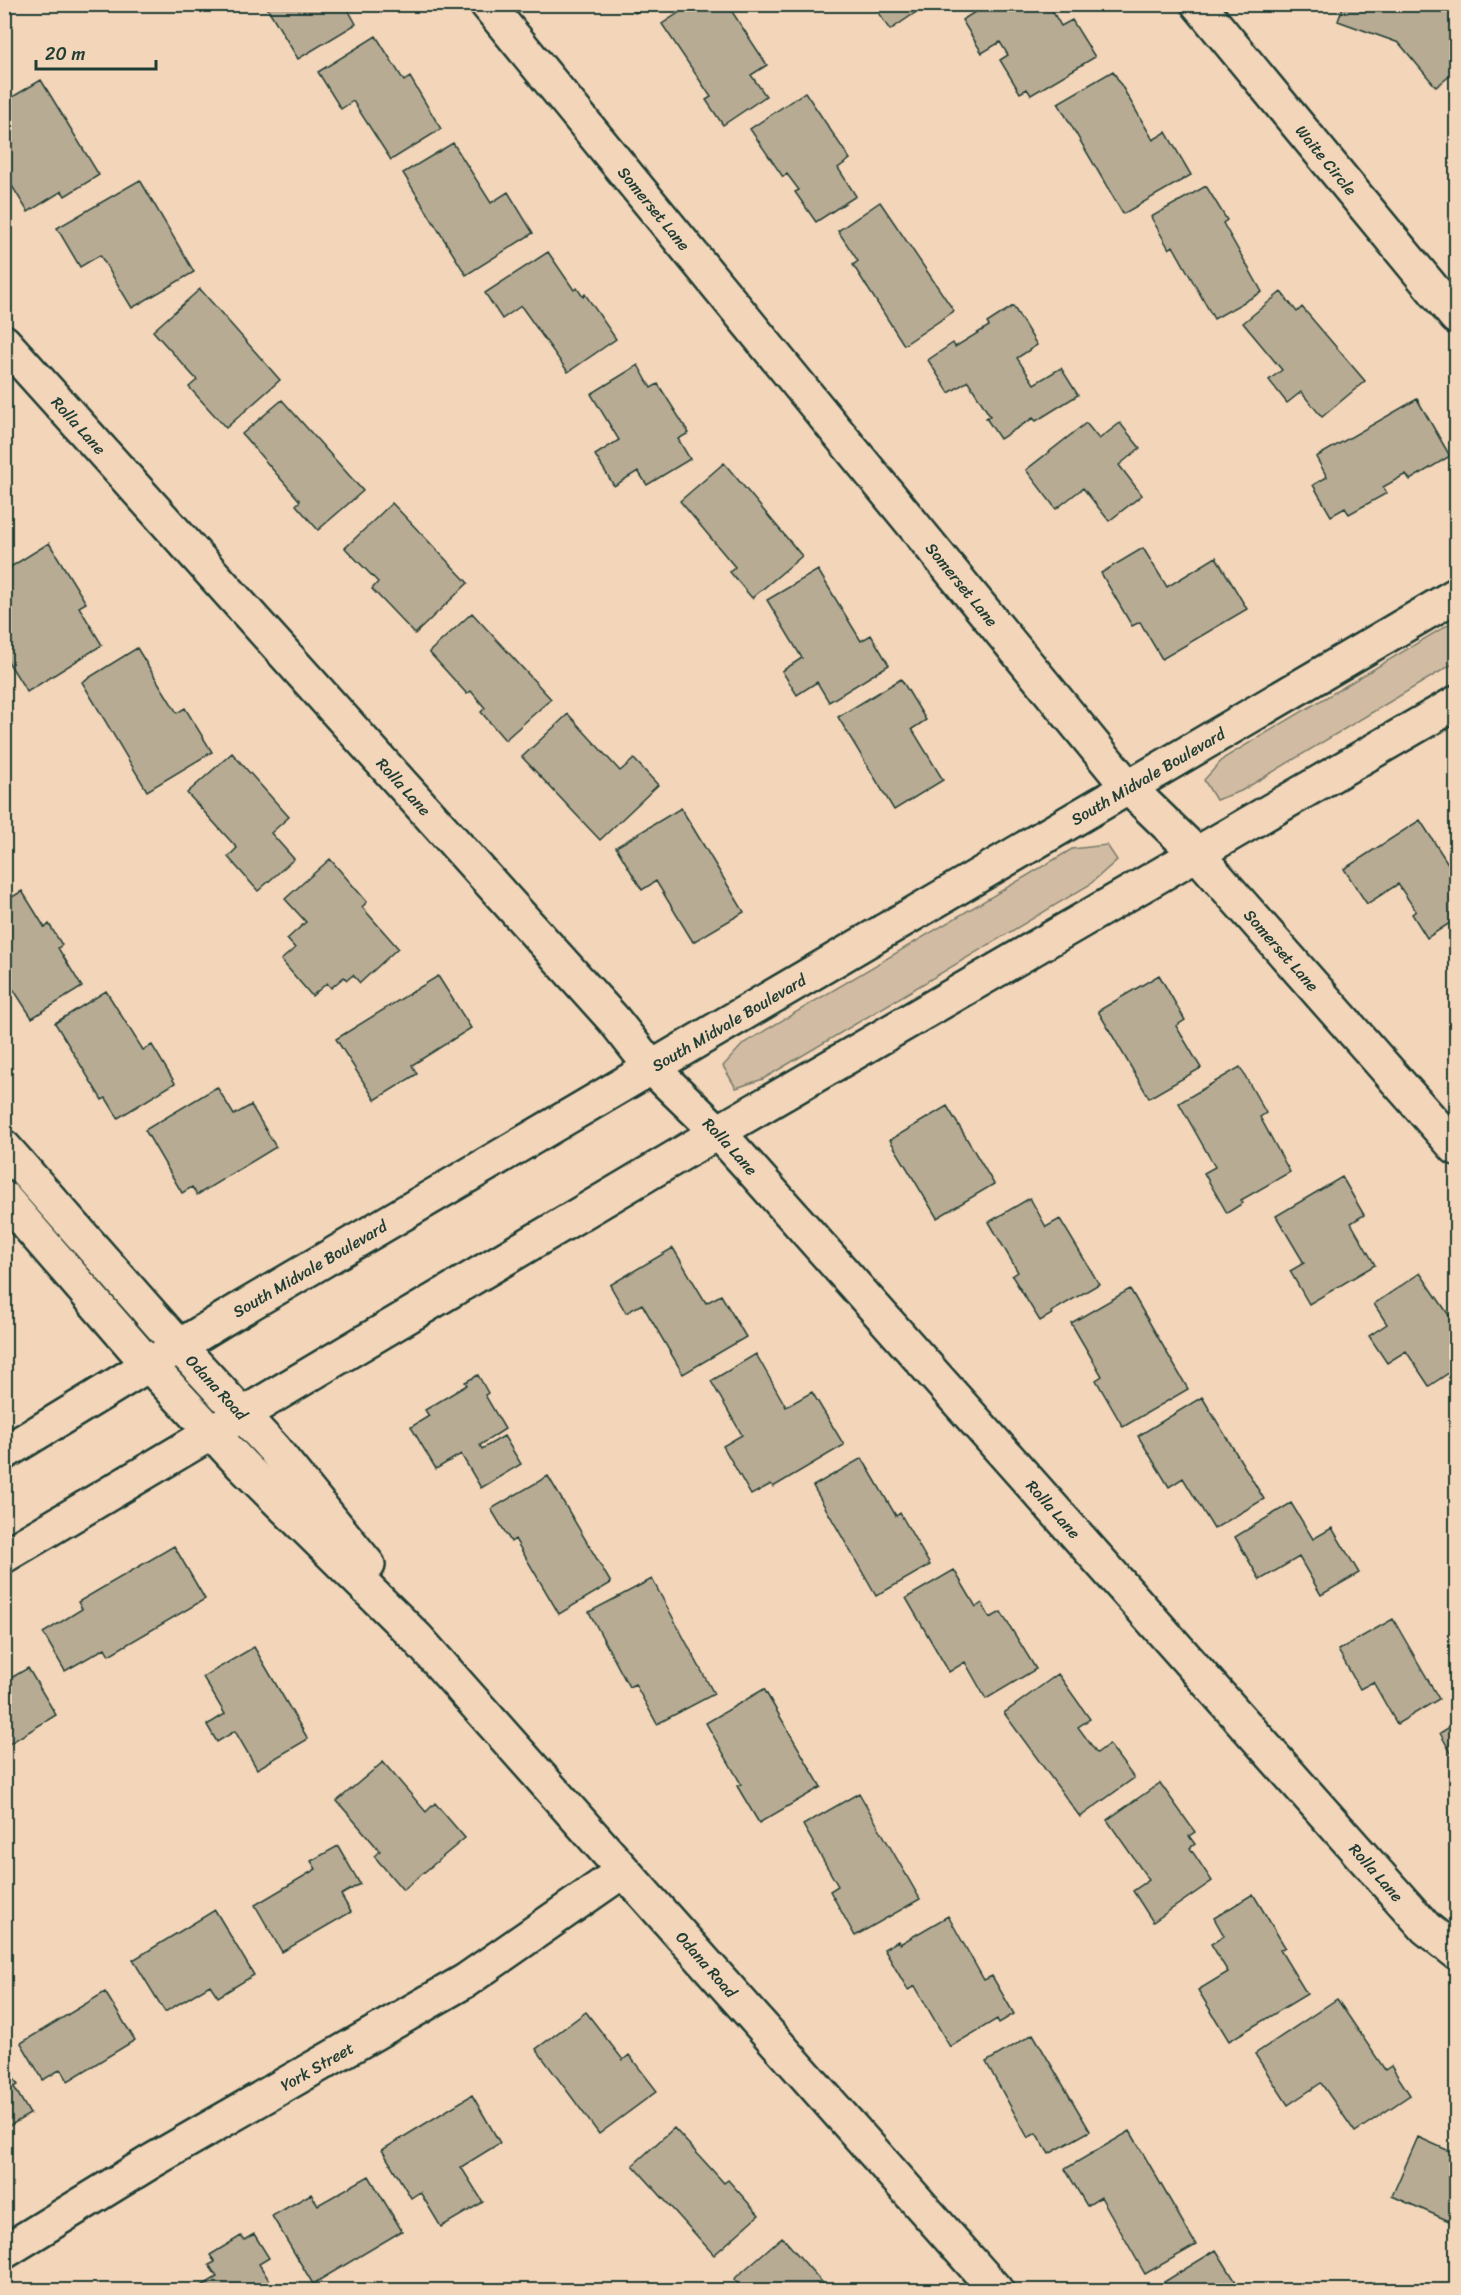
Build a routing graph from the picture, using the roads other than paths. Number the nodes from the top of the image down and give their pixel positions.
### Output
1 (487, 4) edge
2 (1198, 4) edge
3 (1456, 317) edge
4 (4, 342) edge
5 (1456, 595) edge
6 (1456, 703) edge
7 (1128, 787) junction
8 (1197, 854) junction
9 (651, 1067) junction
10 (718, 1132) junction
11 (4, 1147) edge
12 (1456, 1148) edge
13 (4, 1198) edge
14 (180, 1347) junction
15 (149, 1365) junction
16 (242, 1414) junction
17 (212, 1431) junction
18 (4, 1453) edge
19 (4, 1557) edge
20 (417, 1638) junction
21 (623, 1871) junction
22 (1456, 1952) edge
23 (4, 2252) edge
24 (996, 2290) edge

1 - 7 street, Somerset Lane
2 - 3 street, Waite Circle
4 - 9 street, Rolla Lane
5 - 7 street, South Midvale Boulevard
6 - 8 street
7 - 8 street, Somerset Lane
7 - 9 street, South Midvale Boulevard
8 - 10 street
8 - 12 street, Somerset Lane
9 - 10 street, Rolla Lane
9 - 14 street, South Midvale Boulevard
10 - 16 street
10 - 22 street, Rolla Lane
11 - 14 street, Odana Road
13 - 15 street, Odana Road
14 - 15 street, South Midvale Boulevard
14 - 16 street, Odana Road
15 - 17 street, Odana Road
15 - 18 street, South Midvale Boulevard
16 - 17 street
16 - 20 street, Odana Road
17 - 19 street
17 - 20 street, Odana Road
20 - 21 street, Odana Road
21 - 23 street, York Street
21 - 24 street, Odana Road

